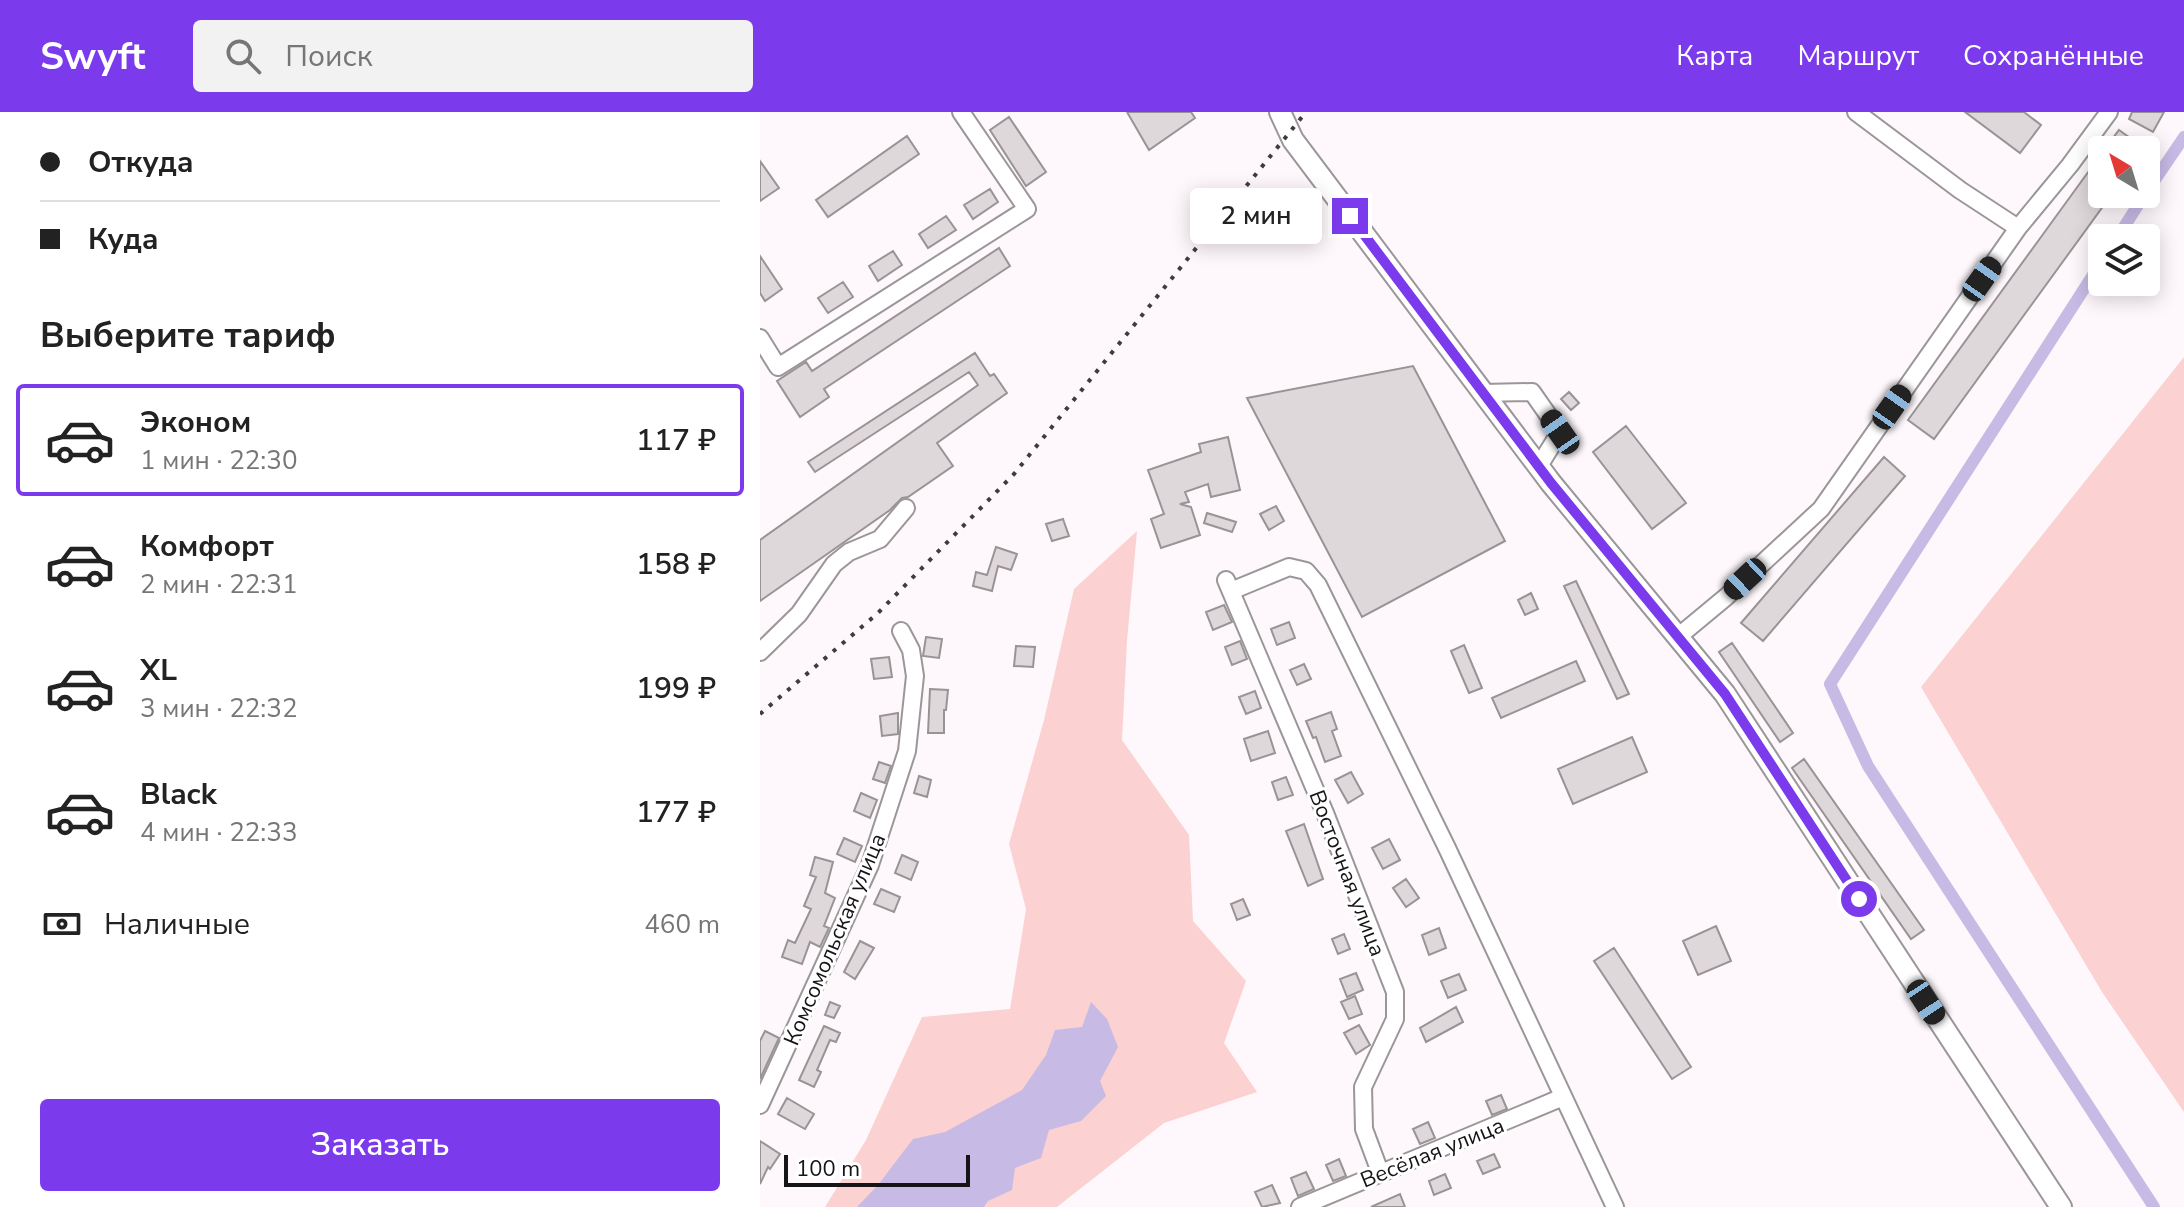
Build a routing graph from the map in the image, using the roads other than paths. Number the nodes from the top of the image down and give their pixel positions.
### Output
1 (961, 112) edge
2 (1280, 112) edge
3 (1856, 112) edge
4 (2109, 112) edge
5 (2018, 228) junction
6 (760, 338) edge
7 (1483, 393) junction
8 (1539, 466) junction
9 (906, 508) dead end
10 (901, 631) dead end
11 (1679, 636) junction
12 (760, 652) edge
13 (1563, 1097) junction
14 (760, 1105) edge
15 (1380, 1172) junction
16 (1300, 1207) edge
17 (1615, 1207) edge
18 (2061, 1207) edge

1 - 6 street
2 - 7 main road
3 - 5 street
4 - 5 street
5 - 11 street
7 - 8 main road
7 - 8 street
8 - 11 main road
9 - 12 street
10 - 14 street, Комсомольская улица
11 - 18 main road
13 - 15 street, Весёлая улица
13 - 15 street, Восточная улица
13 - 17 street
15 - 16 street, Весёлая улица

